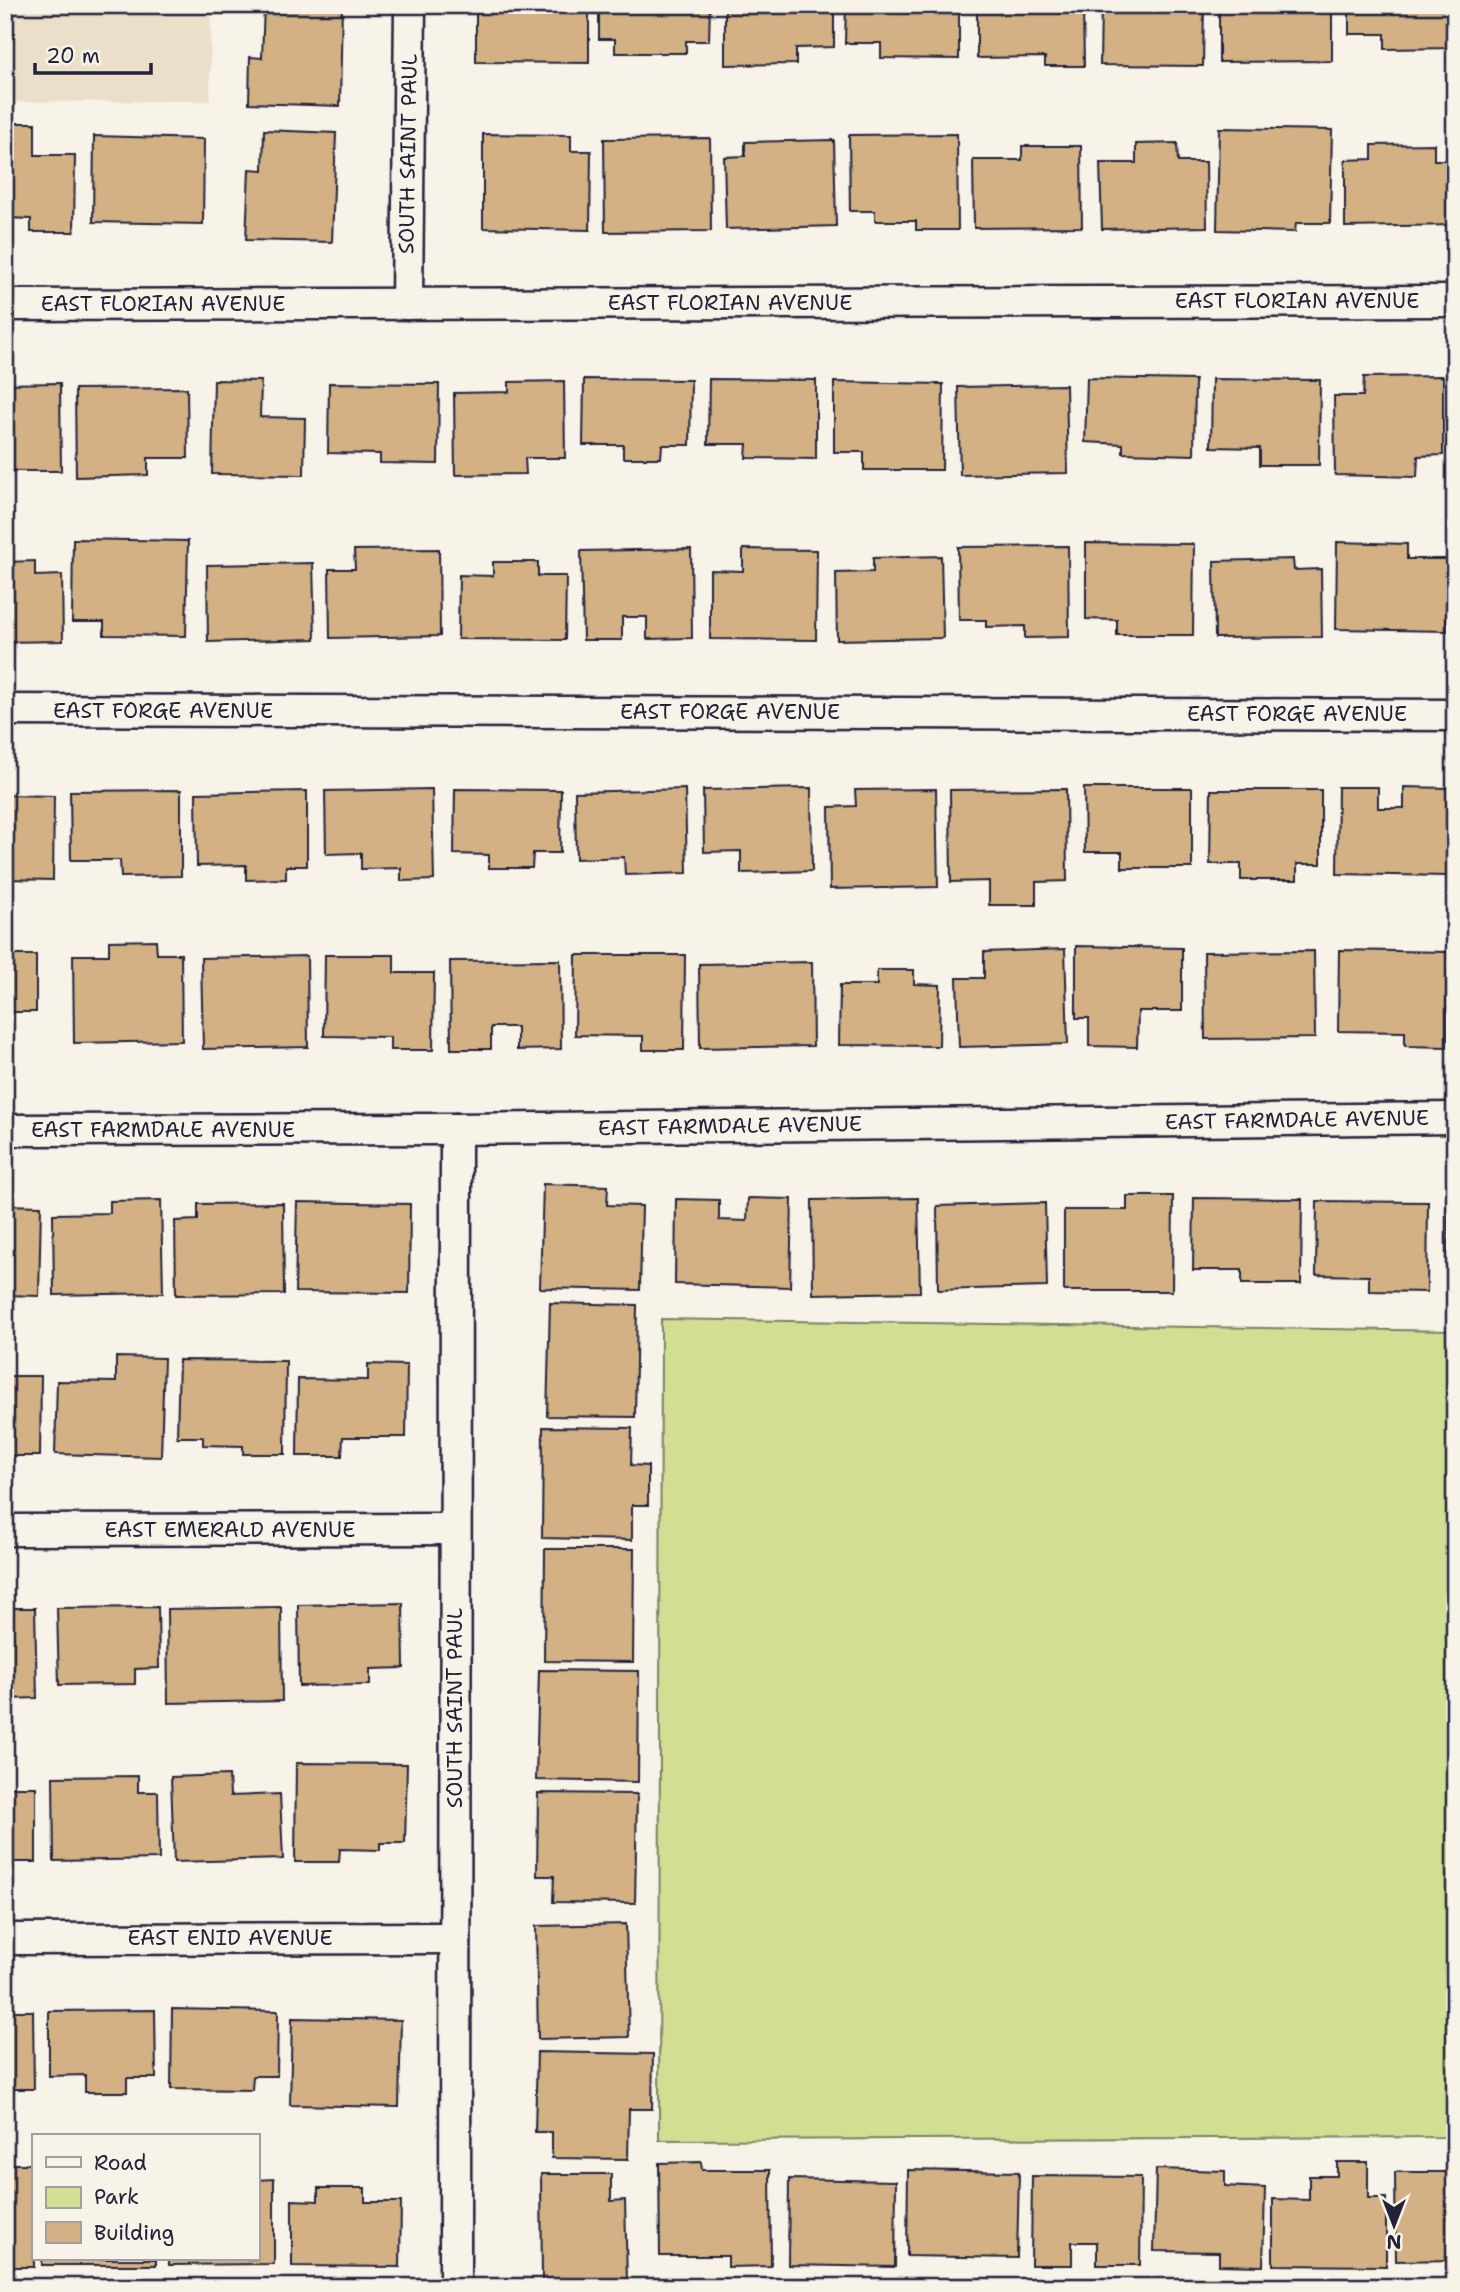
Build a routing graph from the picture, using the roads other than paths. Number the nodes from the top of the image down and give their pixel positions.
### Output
1 (410, 5) edge
2 (1455, 301) edge
3 (407, 303) junction
4 (5, 305) edge
5 (5, 710) edge
6 (1455, 715) edge
7 (1455, 1118) edge
8 (456, 1129) junction
9 (5, 1130) edge
10 (5, 1530) edge
11 (455, 1530) junction
12 (454, 1938) junction
13 (5, 1939) edge
14 (454, 2287) edge

1 - 3 street, SOUTH SAINT PAUL
2 - 3 street, EAST FLORIAN AVENUE
3 - 4 street, EAST FLORIAN AVENUE
5 - 6 street, EAST FORGE AVENUE
7 - 8 street, EAST FARMDALE AVENUE
8 - 9 street, EAST FARMDALE AVENUE
8 - 11 street, SOUTH SAINT PAUL
10 - 11 street, EAST EMERALD AVENUE
11 - 12 street, SOUTH SAINT PAUL
12 - 13 street, EAST ENID AVENUE
12 - 14 street, SOUTH SAINT PAUL

